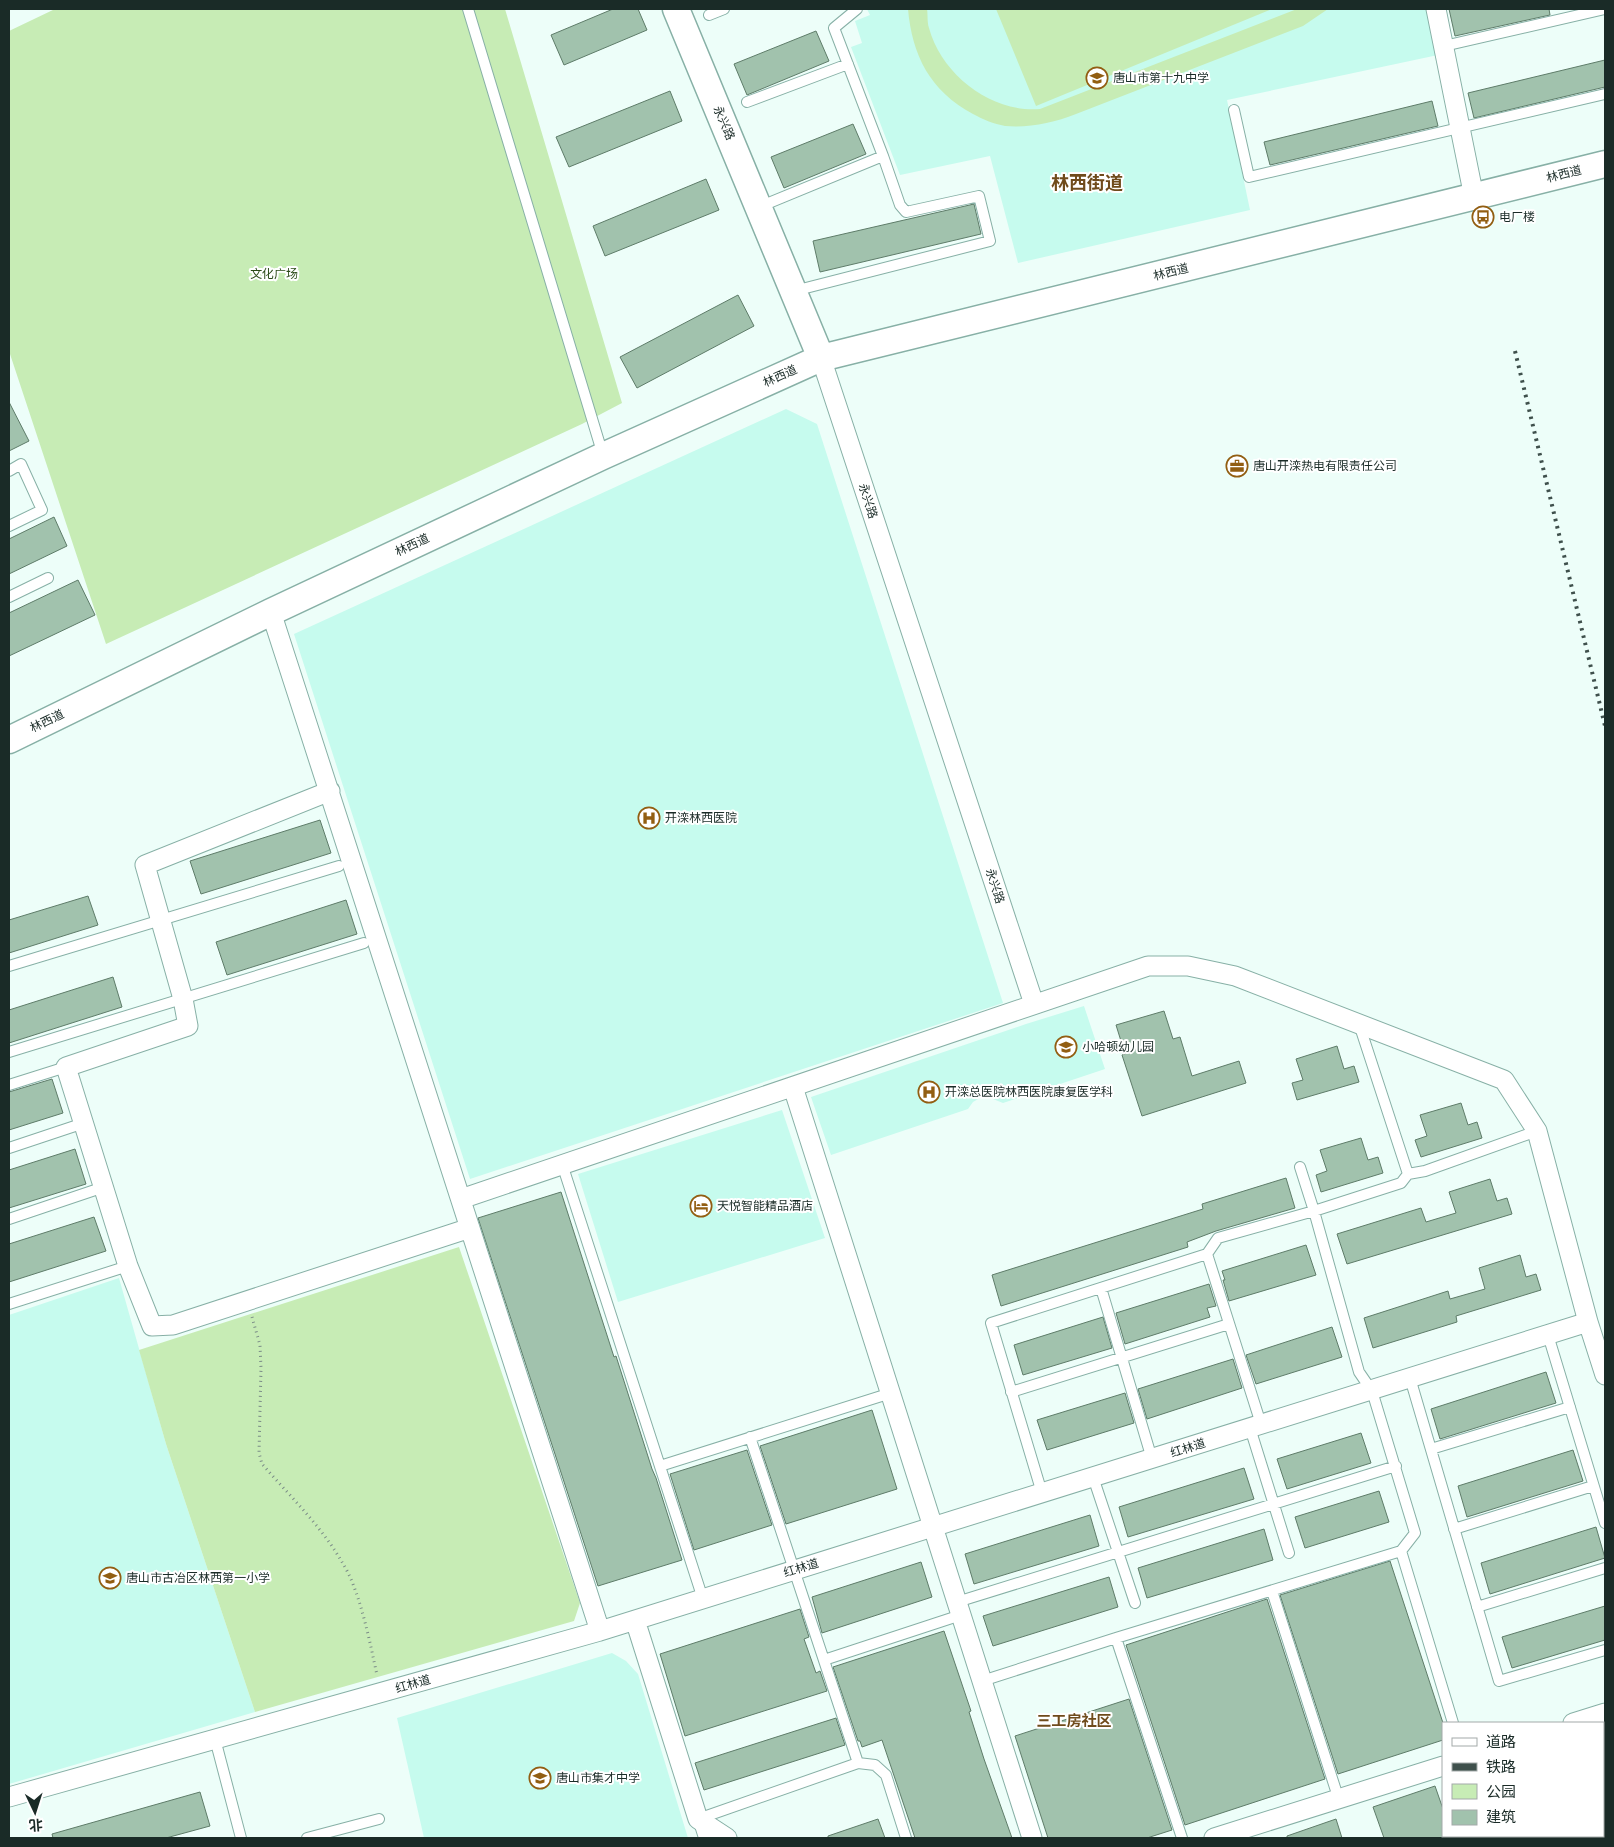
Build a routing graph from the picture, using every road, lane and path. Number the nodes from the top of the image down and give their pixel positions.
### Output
1 (468, 9) edge
2 (676, 9) edge
3 (724, 9) edge
4 (857, 9) edge
5 (1436, 9) edge
6 (1605, 9) edge
7 (709, 15) dead end
8 (1444, 46) junction
9 (848, 64) junction
10 (1605, 94) edge
11 (747, 102) dead end
12 (1234, 110) dead end
13 (1460, 128) junction
14 (883, 156) junction
15 (1605, 164) edge
16 (1474, 197) junction
17 (758, 208) junction
18 (793, 291) junction
19 (821, 358) junction
20 (603, 456) junction
21 (9, 470) edge
22 (9, 526) edge
23 (48, 578) dead end
24 (9, 596) edge
25 (271, 612) junction
26 (9, 740) edge
27 (330, 790) junction
28 (339, 866) dead end
29 (162, 919) junction
30 (364, 942) dead end
31 (9, 966) edge
32 (183, 999) junction
33 (1034, 1004) junction
34 (1359, 1024) junction
35 (9, 1052) edge
36 (66, 1067) junction
37 (9, 1085) edge
38 (793, 1087) junction
39 (84, 1123) junction
40 (1537, 1131) junction
41 (9, 1148) edge
42 (562, 1164) junction
43 (1300, 1167) dead end
44 (1408, 1174) junction
45 (104, 1187) junction
46 (461, 1199) junction
47 (1314, 1211) junction
48 (9, 1219) edge
49 (470, 1228) junction
50 (1207, 1254) junction
51 (128, 1266) junction
52 (1100, 1288) junction
53 (248, 1300) junction
54 (9, 1304) edge
55 (1588, 1322) junction
56 (1229, 1324) junction
57 (1548, 1335) junction
58 (1121, 1357) junction
59 (1605, 1374) edge
60 (1410, 1378) junction
61 (1372, 1391) junction
62 (1011, 1392) junction
63 (891, 1393) junction
64 (1570, 1407) junction
65 (1255, 1426) junction
66 (750, 1437) junction
67 (1431, 1449) junction
68 (1152, 1459) junction
69 (660, 1466) junction
70 (1396, 1466) junction
71 (1093, 1477) junction
72 (1593, 1486) junction
73 (1042, 1493) junction
74 (1274, 1503) junction
75 (1605, 1524) edge
76 (933, 1527) junction
77 (1454, 1529) junction
78 (1401, 1551) junction
79 (1118, 1552) junction
80 (1289, 1553) dead end
81 (1605, 1568) edge
82 (794, 1570) junction
83 (1272, 1591) junction
84 (703, 1599) junction
85 (1135, 1603) dead end
86 (1477, 1607) junction
87 (959, 1609) junction
88 (635, 1620) junction
89 (600, 1631) junction
90 (1116, 1638) junction
91 (1605, 1650) edge
92 (824, 1660) junction
93 (982, 1682) junction
94 (380, 1693) junction
95 (1605, 1713) edge
96 (1452, 1722) edge
97 (1576, 1722) edge
98 (215, 1739) junction
99 (858, 1763) junction
100 (1442, 1766) edge
101 (9, 1797) edge
102 (1339, 1800) junction
103 (379, 1819) dead end
104 (698, 1819) junction
105 (241, 1838) edge
106 (307, 1838) edge
107 (704, 1838) edge
108 (727, 1838) edge
109 (906, 1838) edge
110 (1032, 1838) edge
111 (1182, 1838) edge
112 (1214, 1838) edge

1 - 20 lane
2 - 17 main road, 永兴路
3 - 7 lane
4 - 9 lane
5 - 8 street
6 - 8 lane
8 - 13 street
9 - 11 lane
9 - 14 lane
10 - 13 lane
12 - 13 lane
13 - 16 street
14 - 17 lane
14 - 18 lane
15 - 16 main road, 林西道
16 - 19 main road, 林西道
17 - 18 main road, 永兴路
18 - 19 main road, 永兴路
19 - 20 main road, 林西道
19 - 33 street, 永兴路
20 - 25 main road, 林西道
21 - 22 lane
23 - 24 lane
25 - 26 main road, 林西道
25 - 27 street
27 - 29 street
27 - 46 street
28 - 29 lane
29 - 31 lane
29 - 32 street
30 - 32 lane
32 - 35 lane
32 - 36 street
33 - 34 street
33 - 38 street
34 - 40 street
34 - 44 lane
36 - 37 lane
36 - 39 street
38 - 42 street
38 - 63 street
39 - 41 lane
39 - 45 street
40 - 44 lane
40 - 55 street
42 - 46 street
42 - 69 lane
43 - 47 lane
44 - 47 lane
45 - 48 lane
45 - 51 street
46 - 49 street
47 - 50 lane
47 - 61 lane
49 - 53 street
49 - 89 street
50 - 52 lane
50 - 56 lane
51 - 53 street
51 - 54 lane
52 - 58 lane
52 - 62 lane
53 - 94 path
55 - 57 street, 红林道
55 - 59 street
56 - 58 lane
56 - 65 lane
57 - 60 street, 红林道
57 - 64 lane
58 - 62 lane
58 - 68 lane
60 - 61 street, 红林道
60 - 67 lane
61 - 65 street, 红林道
61 - 70 lane
62 - 73 lane
63 - 66 lane
63 - 76 street
64 - 67 lane
64 - 72 lane
65 - 68 street, 红林道
65 - 74 lane
66 - 69 lane
66 - 82 lane
67 - 77 lane
68 - 71 street, 红林道
69 - 84 lane
70 - 74 lane
70 - 78 lane
71 - 73 street, 红林道
71 - 79 lane
72 - 75 lane
72 - 77 lane
73 - 76 street, 红林道
74 - 79 lane
74 - 80 lane
76 - 82 street, 红林道
76 - 87 street
77 - 86 lane
78 - 83 lane
78 - 96 lane
79 - 85 lane
79 - 87 lane
81 - 86 lane
82 - 84 street, 红林道
82 - 92 lane
83 - 90 lane
83 - 102 lane
84 - 88 street, 红林道
86 - 91 lane
87 - 92 lane
87 - 93 street
88 - 89 street, 红林道
88 - 104 street
89 - 94 street, 红林道
90 - 93 lane
90 - 111 lane
92 - 99 lane
93 - 110 street
94 - 98 street, 红林道
95 - 97 street
98 - 101 street, 红林道
98 - 105 lane
99 - 104 lane
99 - 109 lane
100 - 102 street
102 - 112 street
103 - 106 lane
104 - 107 lane
104 - 108 street

